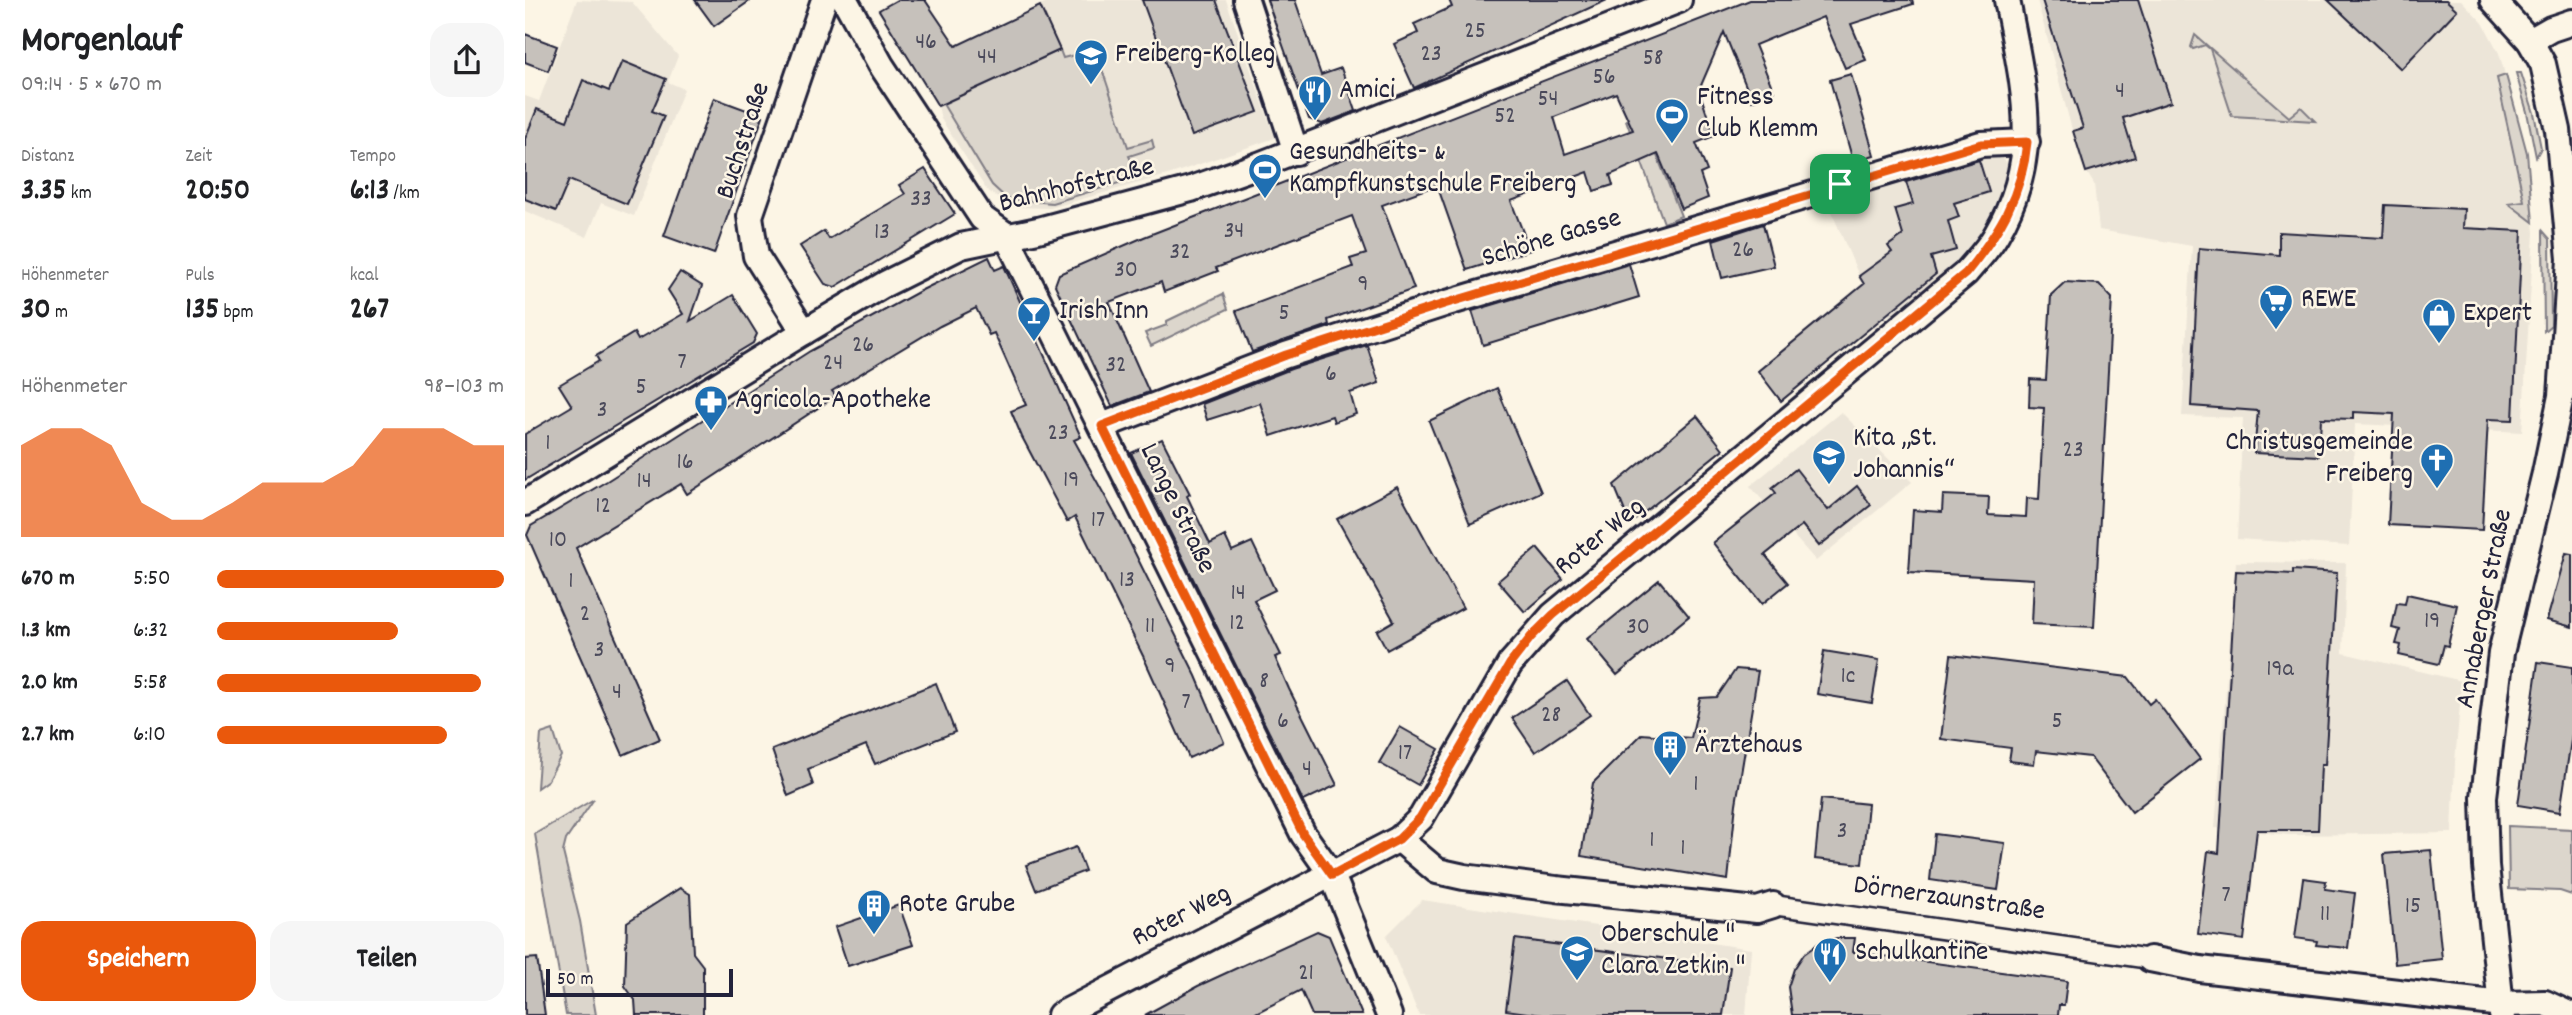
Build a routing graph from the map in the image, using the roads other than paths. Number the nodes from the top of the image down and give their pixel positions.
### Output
1 (824, 0) edge
2 (845, 0) edge
3 (1246, 0) edge
4 (1679, 0) edge
5 (2007, 0) edge
6 (2493, 0) edge
7 (2572, 22) edge
8 (2530, 41) junction
9 (2027, 142) junction
10 (1296, 152) junction
11 (1006, 235) junction
12 (2571, 260) edge
13 (2570, 317) edge
14 (804, 332) junction
15 (1102, 426) junction
16 (525, 503) edge
17 (1399, 839) junction
18 (1332, 875) junction
19 (1773, 905) joint
20 (2150, 959) joint
21 (2502, 1010) edge
22 (1060, 1015) edge
23 (1388, 1015) edge
24 (2571, 1015) edge

1 - 14 street, Buchstraße
2 - 11 street, Lange Straße
3 - 10 street
4 - 10 street, Bahnhofstraße
5 - 9 street, Roter Weg
6 - 8 street, Annaberger Straße
7 - 8 street
8 - 12 street, Annaberger Straße
9 - 15 street, Schöne Gasse
9 - 17 street, Roter Weg
10 - 11 street, Bahnhofstraße
11 - 14 street, Bahnhofstraße
11 - 15 street, Lange Straße
12 - 13 street, Annaberger Straße
13 - 21 street, Annaberger Straße
14 - 16 street, Bahnhofstraße
15 - 18 street, Lange Straße
17 - 18 street, Roter Weg
17 - 19 street, Dörnerzaunstraße
18 - 22 street, Roter Weg
18 - 23 street, Lange Straße
19 - 20 street, Dörnerzaunstraße
20 - 21 street, Dörnerzaunstraße
21 - 24 street, Dörnerzaunstraße

